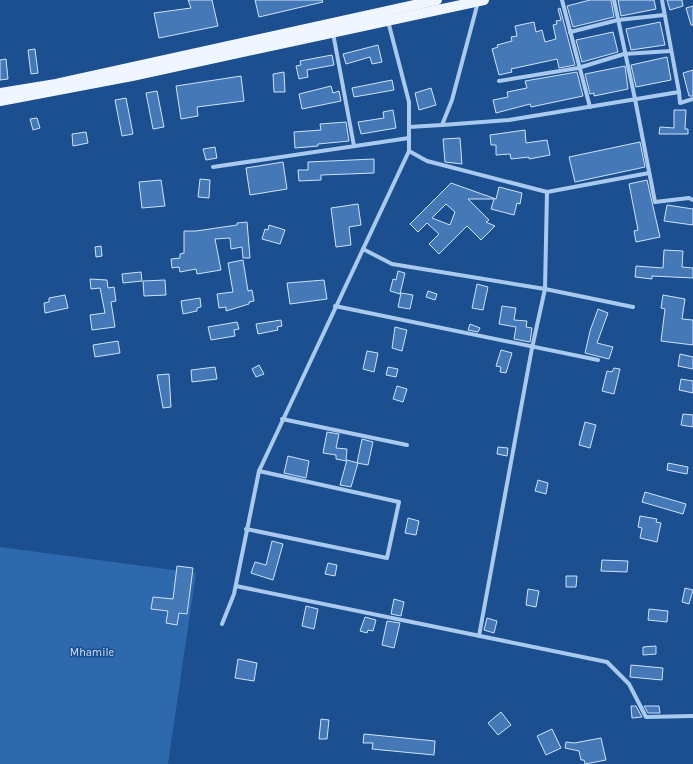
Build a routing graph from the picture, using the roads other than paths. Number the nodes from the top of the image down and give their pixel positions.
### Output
1 (437, 0) edge
2 (480, 0) edge
3 (562, 0) edge
4 (614, 0) edge
5 (662, 0) edge
6 (664, 15) junction
7 (388, 20) junction
8 (618, 20) junction
9 (332, 32) junction
10 (570, 32) junction
11 (671, 51) junction
12 (624, 54) junction
13 (578, 68) junction
14 (499, 81) dead end
15 (679, 92) junction
16 (0, 93) edge
17 (635, 99) junction
18 (693, 99) edge
19 (0, 101) edge
20 (590, 107) junction
21 (442, 125) junction
22 (409, 127) junction
23 (409, 138) junction
24 (354, 146) junction
25 (409, 151) junction
26 (213, 167) dead end
27 (648, 173) junction
28 (546, 192) junction
29 (693, 200) edge
30 (363, 250) junction
31 (545, 289) junction
32 (336, 306) junction
33 (633, 307) dead end
34 (532, 348) junction
35 (598, 360) dead end
36 (282, 419) junction
37 (407, 445) dead end
38 (259, 471) junction
39 (246, 529) junction
40 (236, 586) junction
41 (222, 624) dead end
42 (479, 636) junction
43 (693, 716) edge

1 - 16 main road
2 - 7 main road
2 - 21 street
3 - 10 street
4 - 8 street
5 - 6 street
6 - 8 street
6 - 11 street
7 - 9 main road
7 - 22 street
8 - 10 street
8 - 12 street
9 - 19 main road
9 - 24 street
10 - 13 street
11 - 12 street
11 - 15 street
12 - 13 street
12 - 17 street
13 - 14 street
13 - 20 street
15 - 17 street
15 - 18 street
17 - 20 street
17 - 27 street
20 - 21 street
21 - 22 street
22 - 23 street
23 - 24 street
23 - 25 street
24 - 26 street
25 - 28 street
25 - 30 street
27 - 28 street
27 - 29 street
28 - 31 street
30 - 31 street
30 - 32 street
31 - 33 street
31 - 34 street
32 - 34 street
32 - 36 street
34 - 35 street
34 - 42 street
36 - 37 street
36 - 38 street
38 - 39 street
38 - 39 street
39 - 40 street
40 - 41 street
40 - 42 street
42 - 43 street

